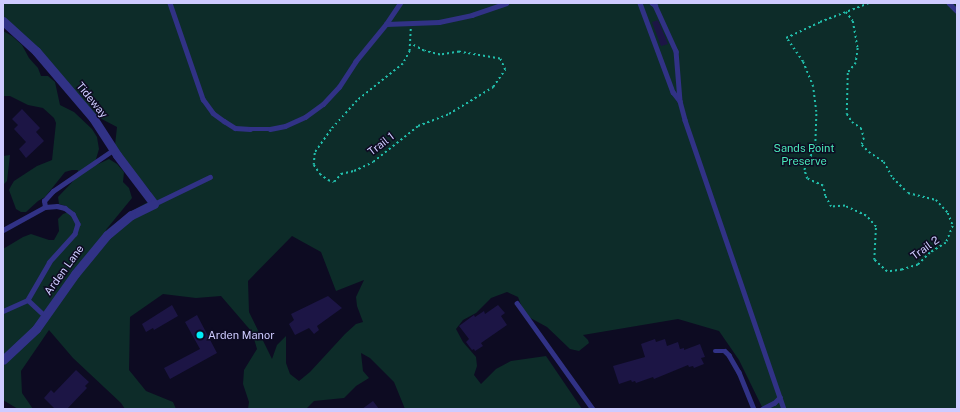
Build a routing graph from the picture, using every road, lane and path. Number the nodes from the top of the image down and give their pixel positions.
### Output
1 (170, 3) edge
2 (400, 3) edge
3 (506, 3) edge
4 (640, 3) edge
5 (652, 3) edge
6 (869, 3) edge
7 (949, 3) edge
8 (957, 11) edge
9 (846, 12) junction
10 (3, 21) edge
11 (410, 23) junction
12 (386, 24) junction
13 (411, 44) junction
14 (680, 101) junction
15 (114, 150) junction
16 (210, 177) dead end
17 (154, 204) junction
18 (45, 207) junction
19 (3, 230) edge
20 (28, 300) junction
21 (517, 303) dead end
22 (3, 311) edge
23 (45, 316) junction
24 (715, 351) dead end
25 (3, 360) edge
26 (780, 397) junction
27 (593, 409) edge
28 (754, 409) edge
29 (762, 409) edge
30 (784, 409) edge

1 - 12 lane
2 - 12 lane
3 - 11 lane
4 - 14 lane
5 - 14 lane
6 - 9 path, Trail 2
7 - 8 lane
9 - 9 path, Trail 2
10 - 15 street, Tideway
11 - 12 lane
11 - 13 path, Trail 1
13 - 13 path, Trail 1
14 - 26 lane
15 - 17 street, Tideway
15 - 18 lane
16 - 17 lane
17 - 23 street, Arden Lane
18 - 19 lane
18 - 20 lane
20 - 22 lane
20 - 23 lane
21 - 27 lane
23 - 25 street, Arden Lane
24 - 28 lane
26 - 29 lane
26 - 30 lane

